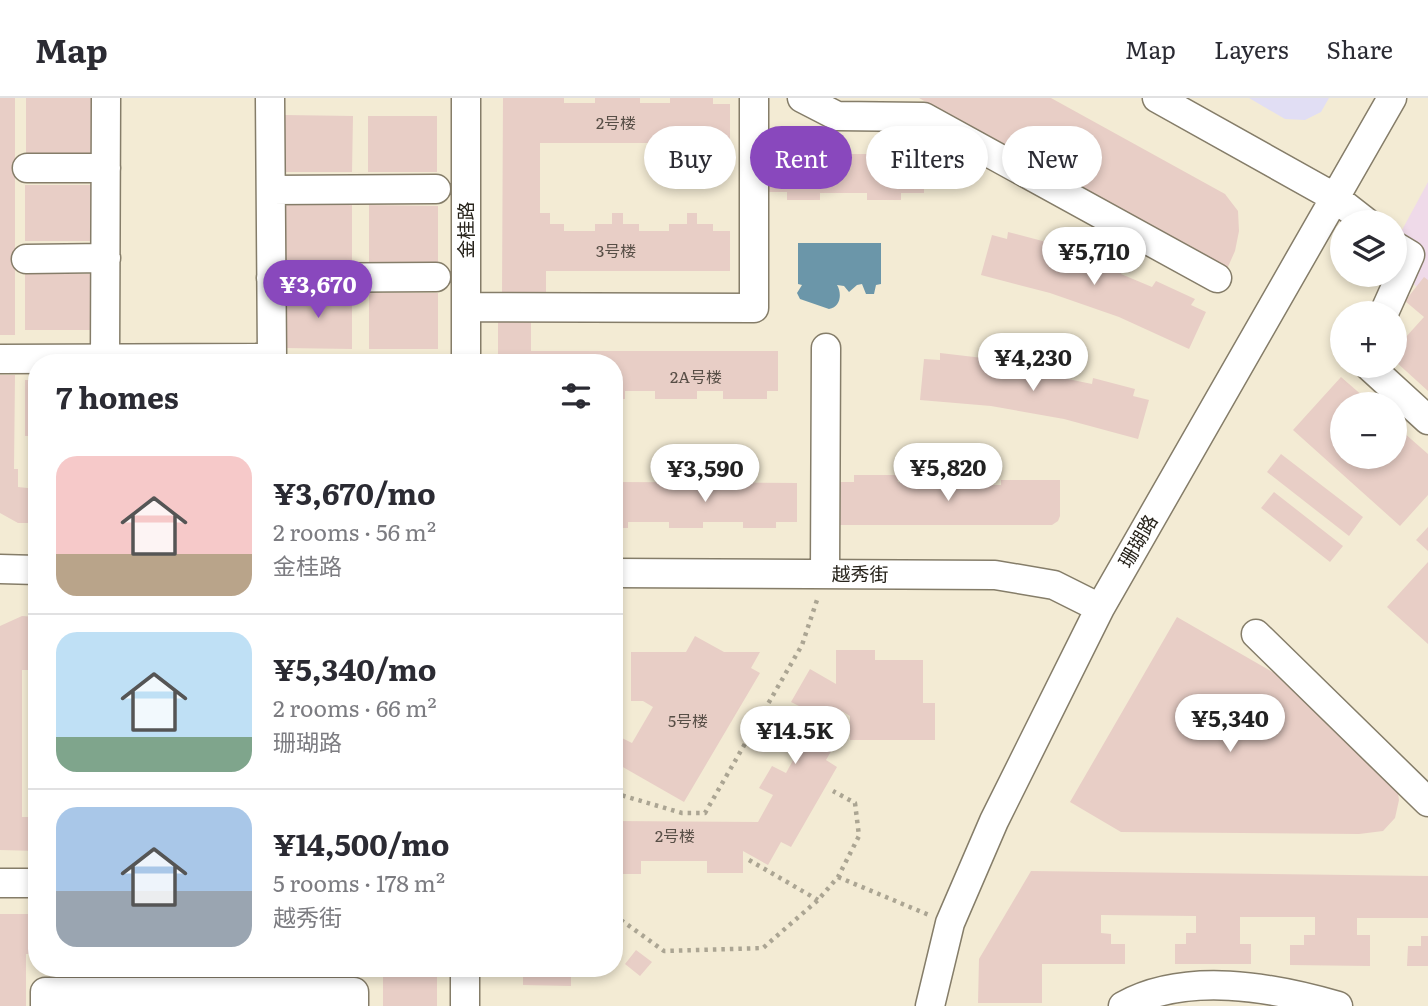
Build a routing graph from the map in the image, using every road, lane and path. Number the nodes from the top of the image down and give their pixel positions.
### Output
1 (106, 98) edge
2 (270, 98) edge
3 (466, 98) edge
4 (754, 98) edge
5 (802, 98) edge
6 (1157, 98) edge
7 (1392, 98) edge
8 (27, 168) dead end
9 (106, 168) junction
10 (436, 188) dead end
11 (271, 190) junction
12 (1334, 197) junction
13 (1351, 210) edge
14 (106, 258) junction
15 (26, 259) dead end
16 (436, 277) dead end
17 (271, 278) junction
18 (1217, 278) dead end
19 (466, 307) junction
20 (826, 348) dead end
21 (106, 354) edge
22 (274, 354) edge
23 (466, 354) edge
24 (0, 359) edge
25 (28, 359) edge
26 (1382, 378) edge
27 (1428, 420) edge
28 (0, 569) edge
29 (28, 570) edge
30 (623, 573) edge
31 (825, 574) junction
32 (1100, 608) junction
33 (1256, 634) dead end
34 (833, 791) dead end
35 (623, 796) edge
36 (1428, 802) edge
37 (749, 860) dead end
38 (838, 877) junction
39 (0, 883) edge
40 (28, 883) edge
41 (818, 900) junction
42 (623, 921) edge
43 (950, 923) junction
44 (466, 977) edge
45 (205, 989) edge
46 (45, 1006) edge
47 (354, 1006) edge
48 (465, 1006) edge
49 (930, 1006) edge
50 (1123, 1006) edge
51 (1338, 1006) edge

1 - 9 street
2 - 11 street
3 - 19 street, 金桂路
4 - 19 street
5 - 18 street
6 - 12 street
7 - 12 street, 珊瑚路
8 - 9 street
9 - 14 street
10 - 11 street
11 - 17 street
12 - 13 street
12 - 32 street, 珊瑚路
14 - 15 street
14 - 21 street
16 - 17 street
17 - 22 street
19 - 23 street, 金桂路
20 - 31 street
24 - 25 street
26 - 27 street
28 - 29 street
30 - 31 street, 越秀街
31 - 32 street, 越秀街
31 - 35 path
32 - 43 street, 珊瑚路
33 - 36 street
34 - 38 path
37 - 41 path
38 - 41 path
38 - 43 path
39 - 40 street
41 - 42 path
43 - 49 street, 珊瑚路
44 - 48 street
45 - 46 street
45 - 47 street
50 - 51 street

